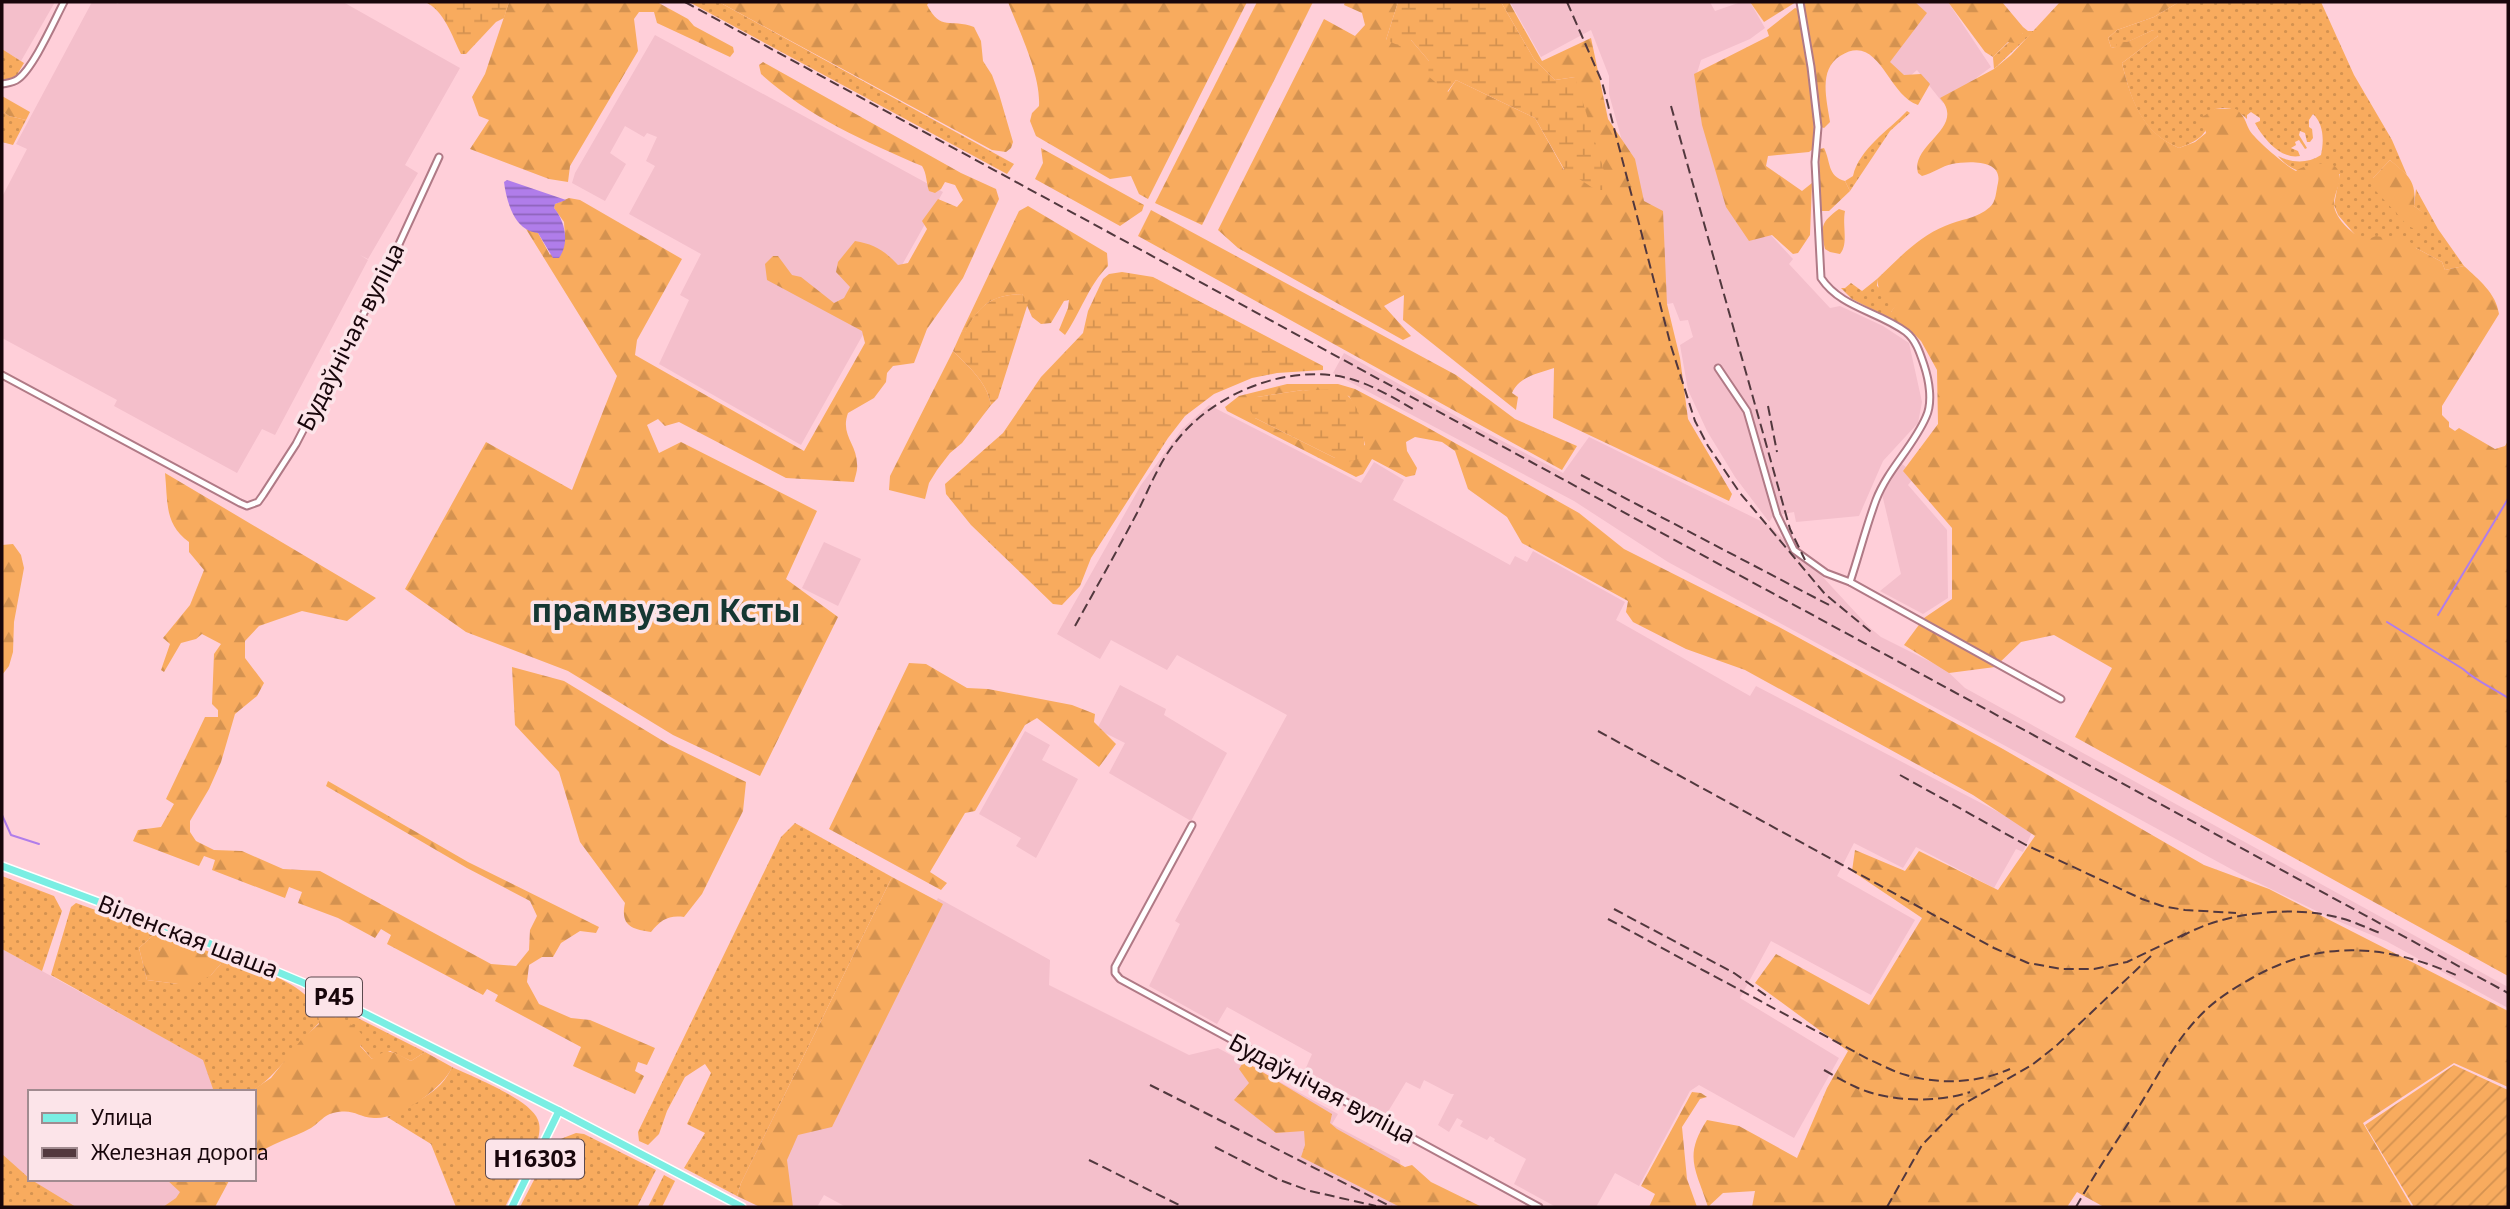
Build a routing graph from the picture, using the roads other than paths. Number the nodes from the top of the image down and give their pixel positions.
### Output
1 (64, 2) edge
2 (1800, 2) edge
3 (2, 84) edge
4 (439, 158) dead end
5 (1717, 368) dead end
6 (2, 375) edge
7 (1850, 582) junction
8 (2061, 699) dead end
9 (1192, 825) dead end
10 (2, 866) edge
11 (559, 1111) junction
12 (512, 1207) edge
13 (742, 1207) edge
14 (1539, 1207) edge

1 - 3 street
2 - 7 street
4 - 6 street, Будаўнічая вуліца
5 - 7 street
7 - 8 street
9 - 14 street, Будаўнічая вуліца
10 - 11 main road, Віленская шаша / Р45
11 - 12 main road, Н16303
11 - 13 main road, Р45

